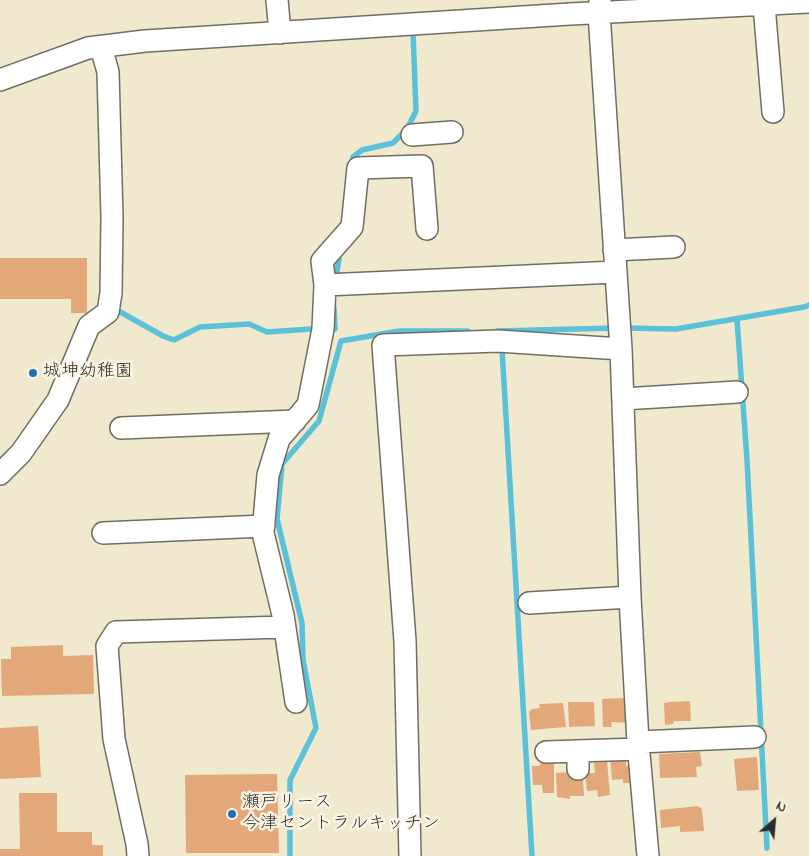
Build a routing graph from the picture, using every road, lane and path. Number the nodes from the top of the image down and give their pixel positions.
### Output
1 (277, 0) edge
2 (809, 2) edge
3 (764, 4) junction
4 (600, 7) edge
5 (280, 32) junction
6 (101, 47) junction
7 (0, 80) edge
8 (773, 112) dead end
9 (452, 132) dead end
10 (422, 166) junction
11 (427, 229) dead end
12 (674, 247) dead end
13 (614, 250) junction
14 (616, 272) junction
15 (325, 286) junction
16 (619, 337) junction
17 (737, 392) dead end
18 (623, 399) junction
19 (295, 421) junction
20 (121, 428) dead end
21 (0, 474) edge
22 (264, 526) junction
23 (103, 534) dead end
24 (630, 597) junction
25 (529, 603) dead end
26 (284, 627) junction
27 (296, 702) dead end
28 (754, 737) dead end
29 (638, 746) junction
30 (546, 752) dead end
31 (138, 856) edge
32 (410, 856) edge
33 (648, 856) edge

1 - 5 street
2 - 3 street
3 - 4 street
3 - 8 street
4 - 5 street
4 - 13 street
5 - 6 street
6 - 7 street
6 - 21 street
9 - 10 street
10 - 11 street
10 - 15 street
12 - 13 street
13 - 14 street
14 - 15 street
14 - 16 street
15 - 19 street
16 - 18 street
16 - 32 street
17 - 18 street
18 - 24 street
19 - 20 street
19 - 22 street
22 - 23 street
22 - 26 street
24 - 25 street
24 - 29 street
26 - 27 street
26 - 31 street
28 - 29 street
29 - 30 street
29 - 33 street

